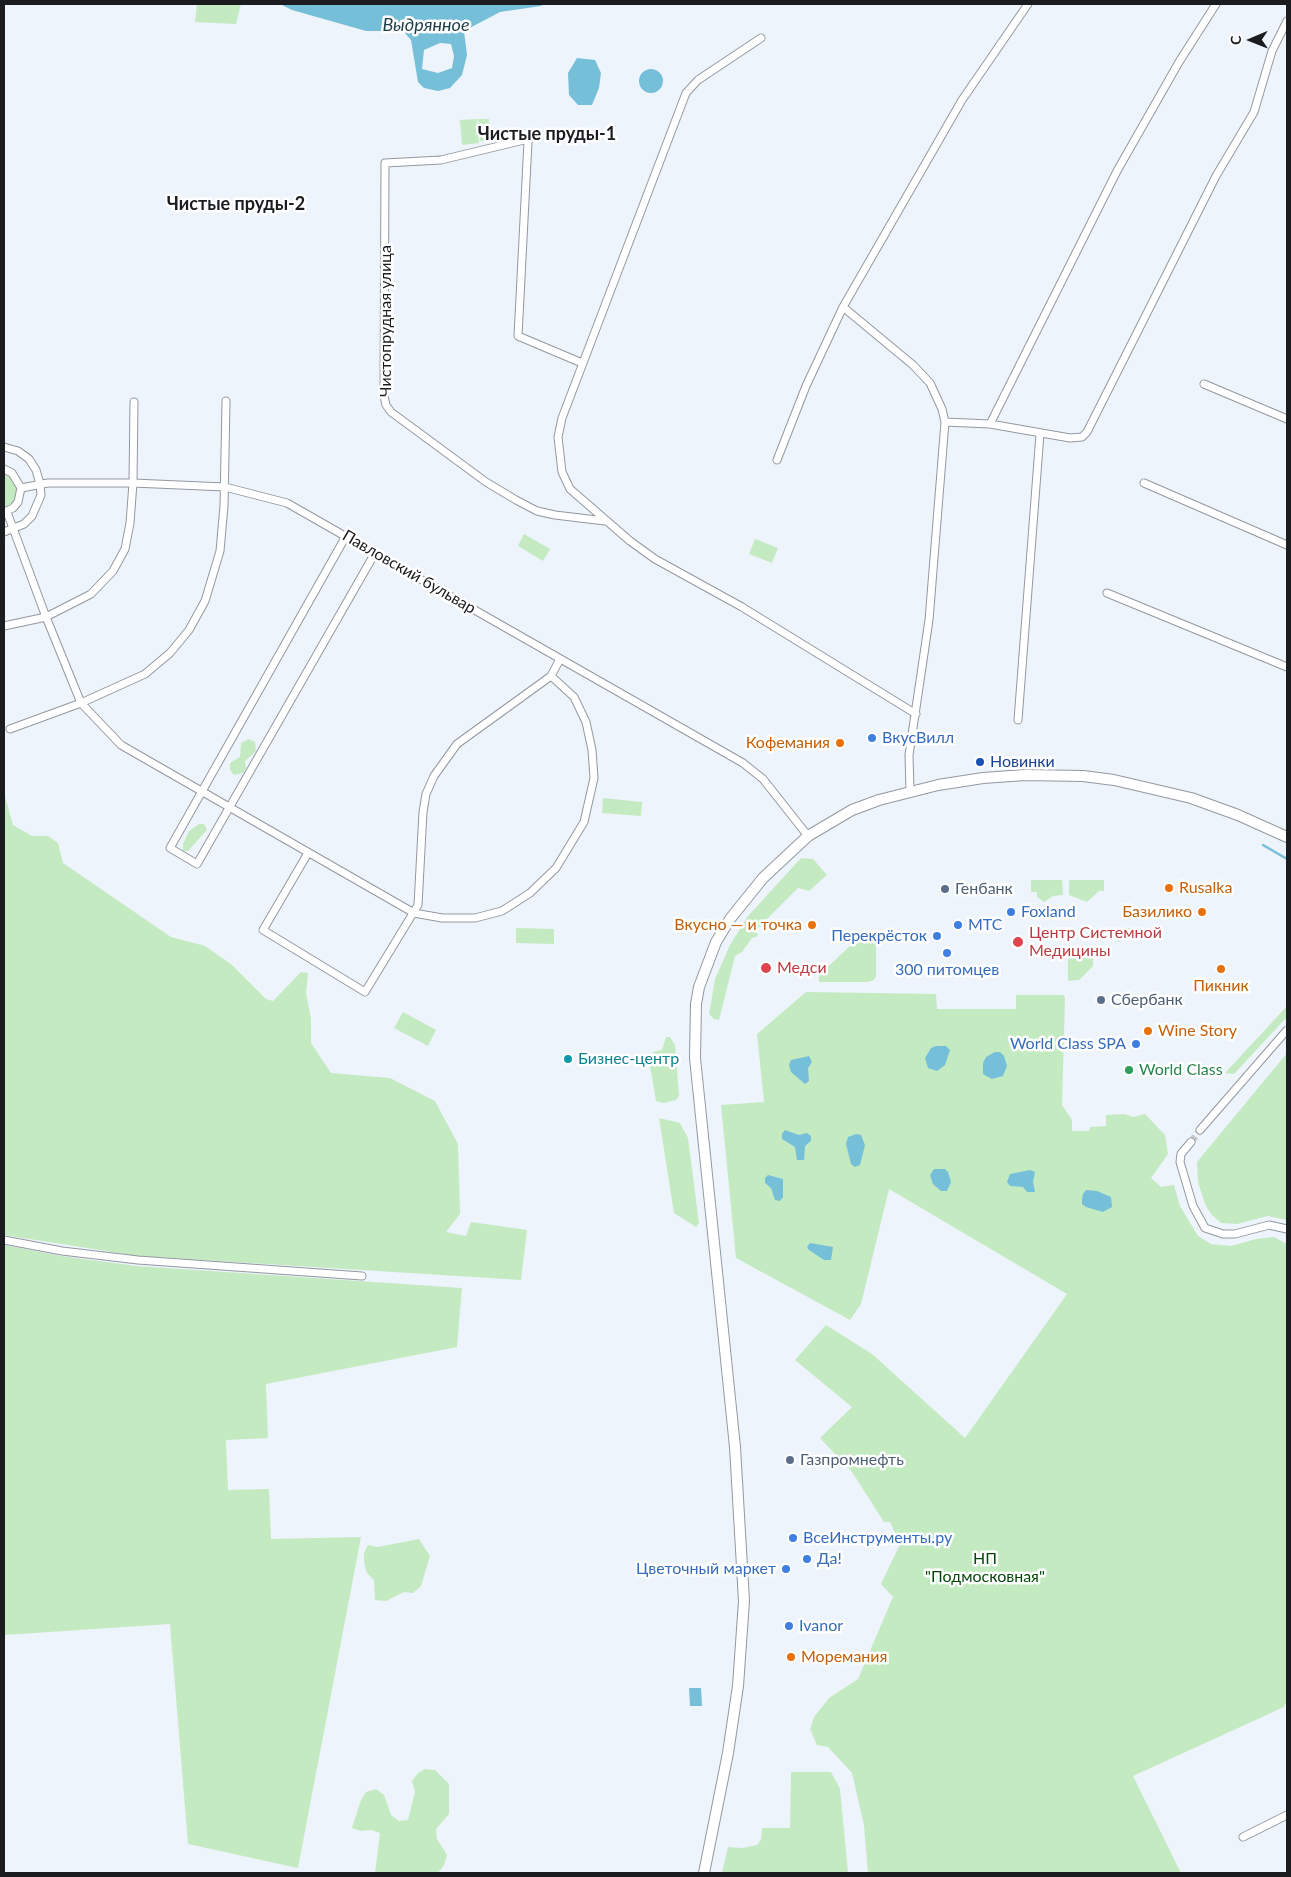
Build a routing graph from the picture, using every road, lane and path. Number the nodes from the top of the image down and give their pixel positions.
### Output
1 (1028, 4) edge
2 (1216, 4) edge
3 (1287, 21) edge
4 (761, 38) dead end
5 (843, 307) junction
6 (582, 364) junction
7 (1204, 384) dead end
8 (226, 401) dead end
9 (134, 402) dead end
10 (1287, 419) edge
11 (945, 422) junction
12 (990, 424) junction
13 (1040, 434) junction
14 (4, 447) edge
15 (777, 460) dead end
16 (4, 469) edge
17 (133, 483) junction
18 (40, 484) junction
19 (1144, 484) dead end
20 (225, 487) junction
21 (21, 488) junction
22 (5, 512) edge
23 (605, 521) junction
24 (13, 530) junction
25 (4, 532) edge
26 (346, 536) junction
27 (1287, 545) edge
28 (375, 553) junction
29 (1107, 593) dead end
30 (46, 617) junction
31 (4, 626) edge
32 (560, 659) junction
33 (1287, 667) edge
34 (551, 676) junction
35 (81, 703) junction
36 (916, 714) junction
37 (1018, 720) dead end
38 (10, 729) dead end
39 (910, 791) junction
40 (201, 792) junction
41 (230, 808) junction
42 (808, 836) junction
43 (1287, 838) edge
44 (308, 853) junction
45 (414, 913) junction
46 (1287, 1030) edge
47 (1200, 1130) tunnel mouth
48 (1191, 1142) tunnel mouth
49 (1287, 1229) edge
50 (4, 1240) edge
51 (362, 1276) dead end
52 (1287, 1816) edge
53 (1243, 1837) dead end
54 (704, 1873) edge

1 - 5 street
2 - 12 street
3 - 13 street
4 - 6 street
5 - 11 street
5 - 15 street
6 - 23 street
6 - 23 street, Чистопрудная улица
7 - 10 street
8 - 20 street
9 - 17 street
11 - 12 street
11 - 36 street
12 - 13 street
13 - 37 street
14 - 18 street
16 - 21 street
17 - 18 street, Павловский бульвар
17 - 20 street, Павловский бульвар
17 - 30 street
18 - 21 street, Павловский бульвар
18 - 24 street
19 - 27 street
20 - 26 street, Павловский бульвар
20 - 35 street
21 - 22 street
22 - 24 street
23 - 36 street
24 - 25 street
24 - 30 street
26 - 28 street, Павловский бульвар
26 - 40 street
28 - 32 street, Павловский бульвар
28 - 41 street
29 - 33 street
30 - 31 street
30 - 35 street
32 - 34 street
32 - 42 street, Павловский бульвар
34 - 45 street
34 - 45 street
35 - 38 street
35 - 40 street
36 - 39 street
39 - 42 main road
39 - 43 main road
40 - 41 street
40 - 41 street
41 - 44 street
42 - 54 main road
44 - 45 street
44 - 45 street
46 - 47 street
48 - 49 street
50 - 51 street
52 - 53 street

